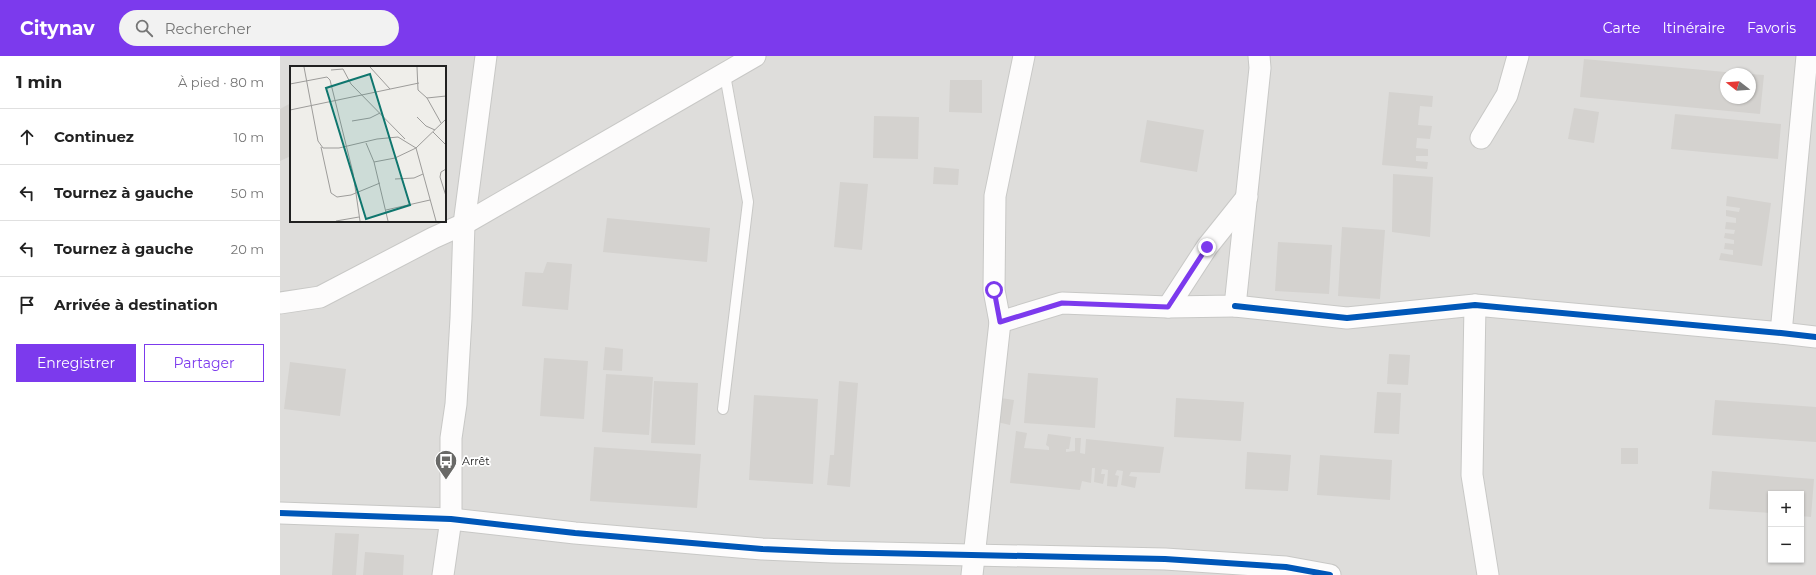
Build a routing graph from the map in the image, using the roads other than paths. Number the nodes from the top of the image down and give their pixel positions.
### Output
1 (486, 56) edge
2 (755, 56) edge
3 (1024, 56) edge
4 (1259, 56) edge
5 (1518, 56) edge
6 (1807, 56) edge
7 (725, 75) junction
8 (1481, 138) dead end
9 (1246, 197) junction
10 (464, 224) junction
11 (280, 303) edge
12 (1475, 305) junction
13 (1236, 306) junction
14 (1168, 307) junction
15 (1000, 322) junction
16 (1781, 333) junction
17 (1816, 337) edge
18 (723, 409) dead end
19 (280, 513) edge
20 (452, 519) junction
21 (973, 565) edge
22 (443, 575) edge
23 (1330, 575) edge
24 (1488, 575) edge

1 - 10 street
2 - 7 street
3 - 15 street
4 - 9 street
5 - 8 street
6 - 16 street
7 - 10 street
7 - 18 lane
9 - 13 street
9 - 14 street
10 - 11 street
10 - 20 street
12 - 13 street
12 - 16 street
12 - 24 street
13 - 14 street
14 - 15 street
15 - 21 street
16 - 17 street
19 - 20 street
20 - 21 street
20 - 22 street
21 - 23 street

